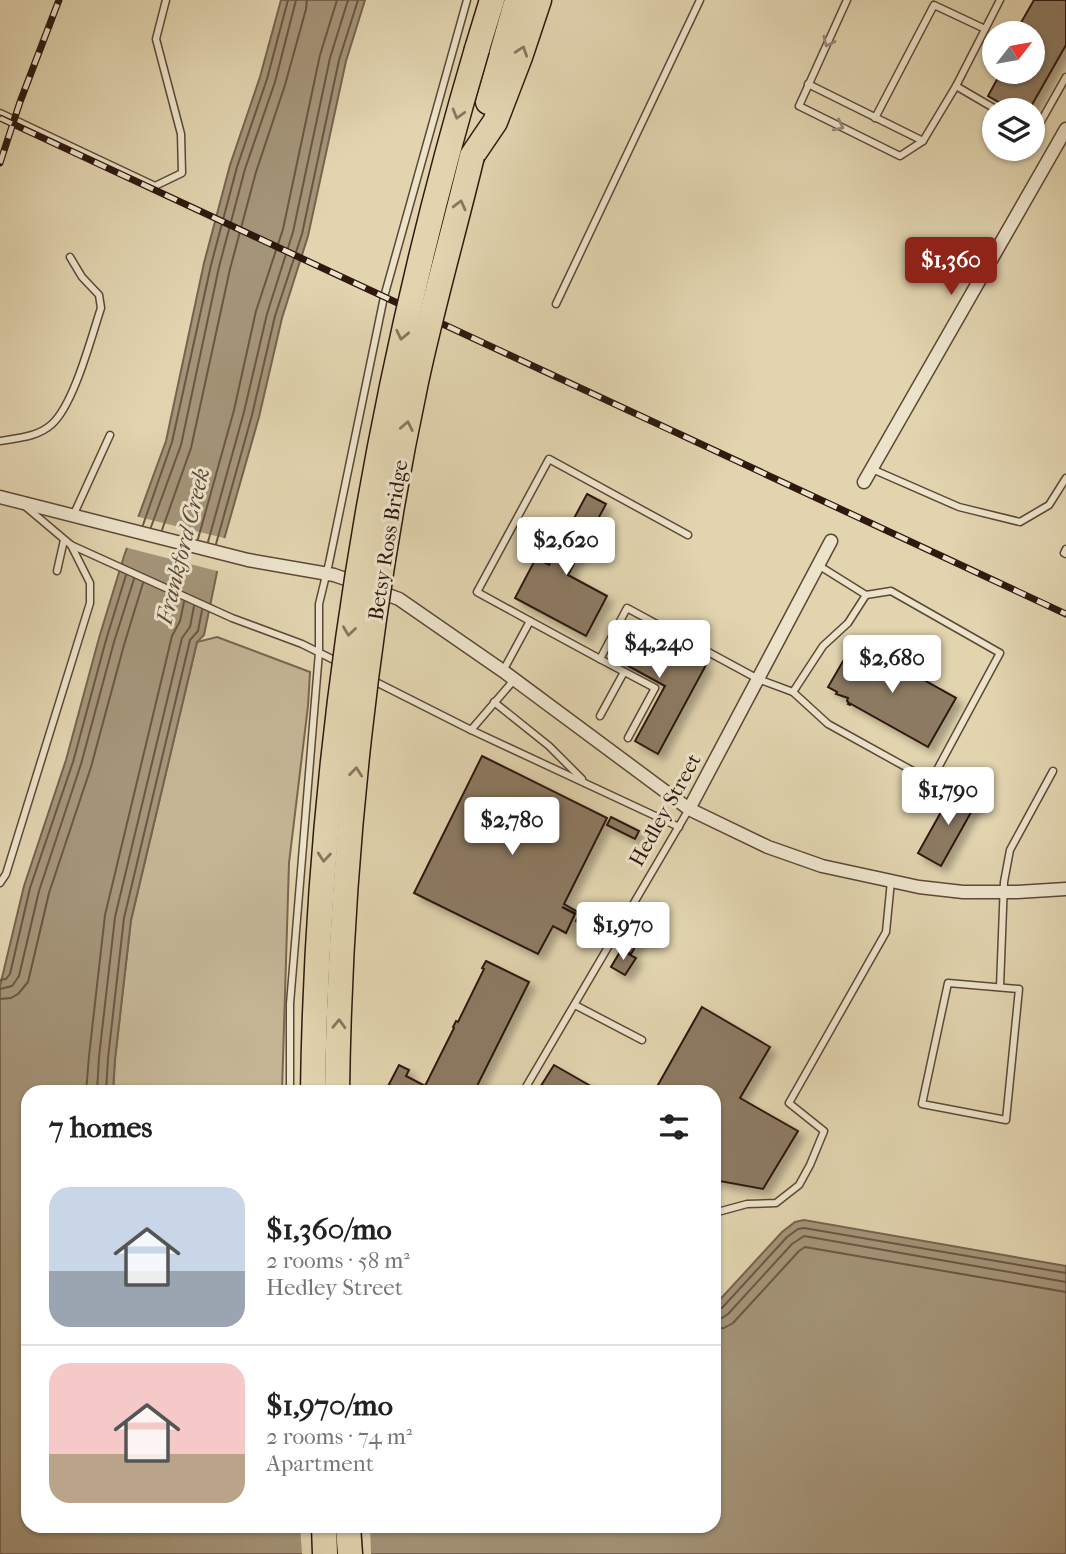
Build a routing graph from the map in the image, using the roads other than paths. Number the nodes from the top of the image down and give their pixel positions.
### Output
1 (166, 0) edge
2 (467, 0) edge
3 (484, 0) edge
4 (492, 0) edge
5 (517, 0) edge
6 (539, 0) edge
7 (700, 0) edge
8 (847, 0) edge
9 (1000, 0) edge
10 (989, 21) edge
11 (982, 28) edge
12 (982, 35) edge
13 (477, 49) junction
14 (1066, 77) edge
15 (808, 84) junction
16 (956, 86) junction
17 (982, 101) edge
18 (0, 113) edge
19 (1045, 113) edge
20 (876, 118) junction
21 (1066, 129) edge
22 (923, 141) junction
23 (472, 156) junction
24 (70, 257) dead end
25 (556, 304) dead end
26 (110, 435) dead end
27 (0, 441) edge
28 (872, 469) junction
29 (1066, 478) edge
30 (864, 482) dead end
31 (0, 497) edge
32 (19, 502) junction
33 (73, 516) junction
34 (688, 535) dead end
35 (64, 540) junction
36 (831, 541) dead end
37 (71, 545) junction
38 (818, 565) junction
39 (57, 571) dead end
40 (327, 573) junction
41 (866, 595) junction
42 (530, 621) junction
43 (319, 652) junction
44 (600, 659) junction
45 (503, 671) junction
46 (624, 671) junction
47 (758, 679) junction
48 (514, 680) junction
49 (793, 692) junction
50 (494, 702) junction
51 (600, 716) dead end
52 (471, 730) junction
53 (628, 738) dead end
54 (1053, 771) dead end
55 (587, 784) junction
56 (689, 810) junction
57 (679, 827) junction
58 (891, 881) junction
59 (0, 883) edge
60 (1066, 889) edge
61 (1004, 892) junction
62 (1000, 987) junction
63 (575, 1005) junction
64 (642, 1040) dead end
65 (290, 1085) edge
66 (313, 1085) edge
67 (337, 1085) edge
68 (527, 1085) edge
69 (721, 1211) edge
70 (324, 1533) edge
71 (348, 1533) edge
72 (325, 1554) edge
73 (349, 1554) edge

1 - 18 lane
2 - 40 lane
3 - 13 highway
4 - 13 highway, Betsy Ross Bridge
5 - 23 highway, Betsy Ross Bridge
23 -> 6 highway
7 - 25 lane
8 -> 15 lane
9 - 10 lane
11 - 20 lane
12 - 16 lane
13 -> 66 highway, Betsy Ross Bridge, bridge
14 - 19 lane
15 - 20 lane
15 -> 22 lane
16 - 17 lane
16 - 22 lane
20 - 22 lane
21 - 28 street
67 -> 23 highway, Betsy Ross Bridge, bridge
24 - 27 lane
26 - 33 lane
28 - 29 lane
28 - 30 street
31 - 32 street
32 - 33 street
32 - 35 lane
33 - 40 street
34 - 42 lane
35 - 37 lane
35 - 39 lane
36 - 38 street, Hedley Street
37 - 43 lane
37 - 59 lane
38 - 41 lane
38 - 47 street, Hedley Street
40 - 43 lane
40 - 45 street
41 - 49 lane
41 - 49 lane
42 - 44 lane
42 - 45 lane
43 - 52 lane
43 - 65 lane
44 - 46 lane
44 - 47 lane
45 - 48 street
46 - 51 lane
46 - 53 lane
47 - 49 lane
47 - 56 street, Hedley Street
48 - 50 lane
48 - 56 street
50 - 52 lane
50 - 55 lane
52 - 55 lane
54 - 61 lane
55 - 57 lane
56 - 57 lane, Hedley Street
56 - 58 street
57 - 63 lane, Hedley Street
58 - 61 street
58 - 69 lane
60 - 61 street
61 - 62 lane
62 - 62 lane
63 - 64 lane
63 - 68 lane, Hedley Street
70 - 72 highway
71 - 73 highway

